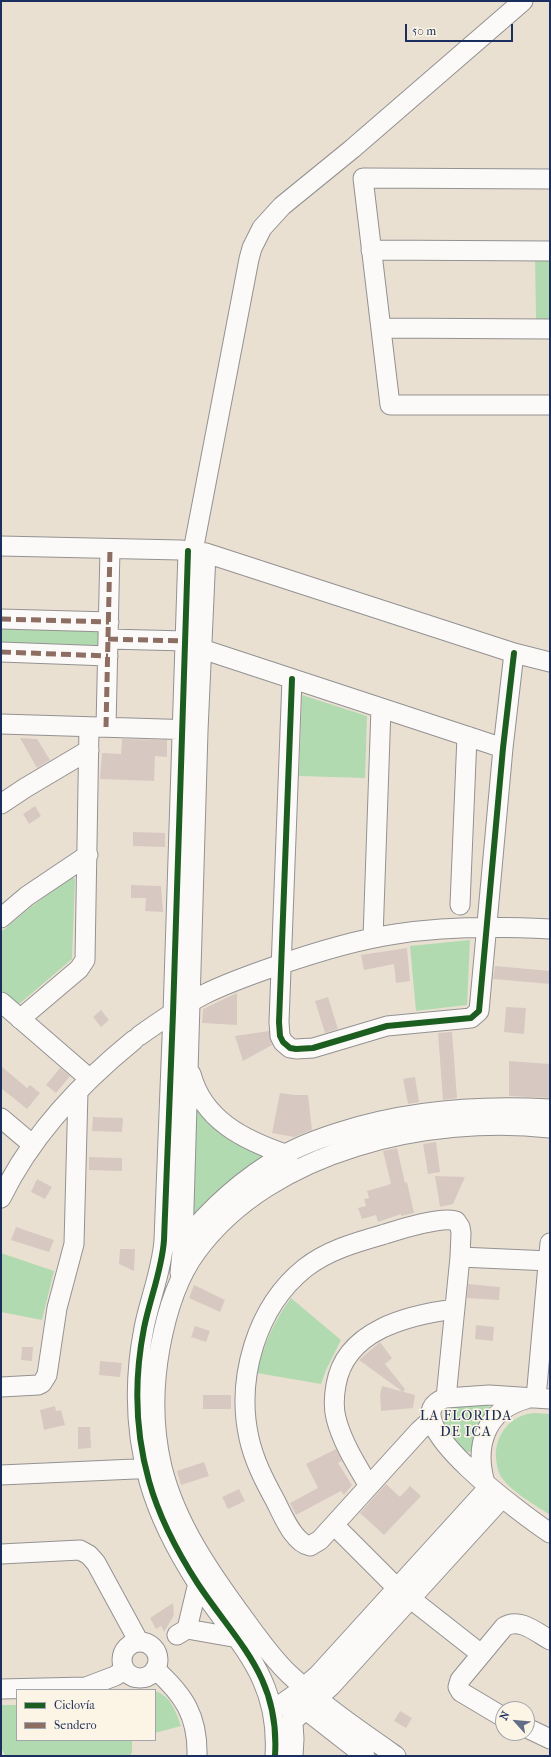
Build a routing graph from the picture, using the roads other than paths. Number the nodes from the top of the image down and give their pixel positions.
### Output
1 (523, 1) edge
2 (550, 179) edge
3 (371, 250) junction
4 (550, 251) edge
5 (381, 328) junction
6 (550, 329) edge
7 (550, 405) edge
8 (1, 546) edge
9 (110, 550) junction
10 (195, 551) junction
11 (1, 619) edge
12 (108, 639) junction
13 (194, 645) junction
14 (1, 652) edge
15 (514, 653) junction
16 (550, 662) edge
17 (292, 679) junction
18 (381, 708) junction
19 (1, 724) edge
20 (98, 727) junction
21 (191, 730) junction
22 (467, 736) junction
23 (503, 748) junction
24 (89, 750) junction
25 (1, 804) edge
26 (88, 855) junction
27 (460, 905) dead end
28 (1, 918) edge
29 (487, 928) junction
30 (550, 929) edge
31 (373, 938) junction
32 (282, 964) junction
33 (1, 1002) edge
34 (191, 1002) junction
35 (173, 1012) junction
36 (20, 1019) junction
37 (189, 1065) junction
38 (84, 1085) junction
39 (550, 1109) edge
40 (1, 1118) edge
41 (550, 1128) edge
42 (33, 1145) junction
43 (285, 1154) junction
44 (293, 1172) junction
45 (1, 1198) edge
46 (165, 1228) junction
47 (183, 1242) junction
48 (202, 1245) junction
49 (550, 1255) edge
50 (460, 1257) junction
51 (157, 1279) junction
52 (178, 1285) junction
53 (455, 1309) junction
54 (1, 1387) edge
55 (446, 1398) junction
56 (538, 1399) edge
57 (431, 1420) junction
58 (154, 1469) junction
59 (1, 1475) edge
60 (369, 1486) junction
61 (492, 1489) junction
62 (334, 1524) junction
63 (550, 1533) edge
64 (1, 1554) edge
65 (205, 1579) junction
66 (403, 1593) junction
67 (238, 1638) junction
68 (165, 1639) junction
69 (550, 1640) edge
70 (481, 1654) junction
71 (264, 1661) junction
72 (155, 1669) junction
73 (124, 1670) junction
74 (1, 1689) edge
75 (302, 1703) junction
76 (272, 1710) junction
77 (495, 1712) edge
78 (535, 1731) edge
79 (550, 1738) edge
80 (197, 1756) edge
81 (276, 1756) edge
82 (293, 1756) edge
83 (365, 1756) edge
84 (396, 1756) edge

1 - 10 street
2 - 3 street
3 - 4 street
3 - 5 street
5 - 6 street
5 - 7 street
8 - 9 street
9 - 10 street
9 - 12 street
10 - 13 street
10 - 15 street
11 - 12 street
12 - 13 street
12 - 14 street
12 - 20 street
13 - 17 street
13 - 21 street
15 - 16 street
15 - 23 street
17 - 18 street
17 - 32 street
18 - 22 street
18 - 31 street
19 - 20 street
20 - 21 street
20 - 24 street
21 - 34 street
21 - 35 street
22 - 23 street
22 - 27 street
23 - 29 street
24 - 25 street
24 - 26 street
26 - 28 street
26 - 36 street
29 - 30 street
29 - 31 street
29 - 32 street
31 - 32 street
32 - 34 street
33 - 36 street
34 - 35 street
34 - 37 street
35 - 38 street
35 - 46 street
36 - 38 street
37 - 43 street
37 - 47 street
38 - 42 street
38 - 54 street
39 - 43 street
40 - 42 street
41 - 44 street
42 - 45 street
43 - 44 street
43 - 47 street
44 - 48 street
46 - 47 street
46 - 51 street
47 - 48 street
47 - 51 street
47 - 52 street
48 - 52 street
49 - 50 street
49 - 56 street
50 - 53 street
50 - 62 street
51 - 58 street
52 - 58 street
53 - 55 street
53 - 60 street
55 - 56 street
55 - 57 street
56 - 61 street
57 - 60 street
57 - 61 street
58 - 59 street
58 - 65 street
60 - 62 street
61 - 63 street
61 - 66 street
62 - 66 street
64 - 68 street
65 - 67 street
65 - 68 street
65 - 71 street
66 - 70 street
66 - 75 street
67 - 68 street
67 - 71 street
68 - 72 street
68 - 73 street
69 - 70 street
70 - 77 street
71 - 75 street
71 - 76 street
72 - 73 street
72 - 80 street
73 - 74 street
75 - 76 street
75 - 82 street
75 - 83 street
75 - 84 street
76 - 81 street
78 - 79 street

